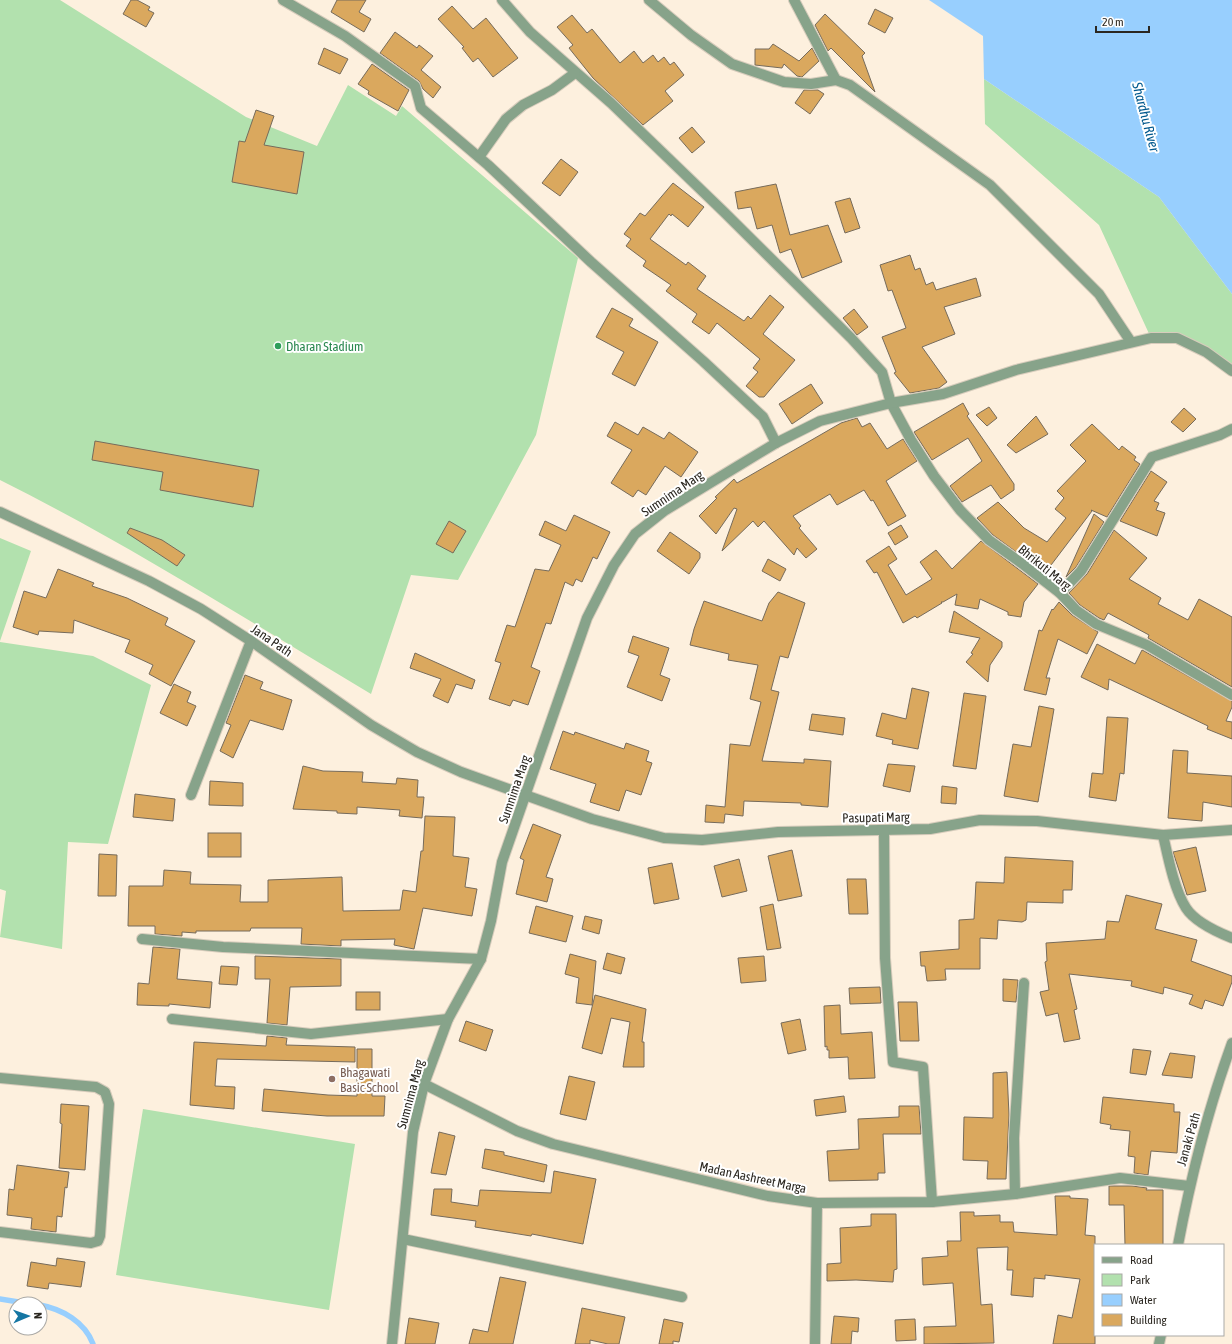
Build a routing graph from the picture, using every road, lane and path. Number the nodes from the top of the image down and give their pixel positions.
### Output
1 (283, 0) edge
2 (502, 0) edge
3 (649, 0) edge
4 (794, 0) edge
5 (575, 73) junction
6 (836, 80) junction
7 (479, 157) junction
8 (1132, 342) junction
9 (1232, 371) edge
10 (891, 403) junction
11 (1232, 429) edge
12 (776, 443) junction
13 (0, 512) edge
14 (1060, 593) junction
15 (251, 641) junction
16 (1232, 695) edge
17 (526, 794) junction
18 (191, 795) dead end
19 (1232, 830) edge
20 (884, 831) junction
21 (1163, 835) junction
22 (1232, 938) edge
23 (142, 939) dead end
24 (481, 959) junction
25 (1024, 983) dead end
26 (448, 1019) junction
27 (172, 1020) dead end
28 (1232, 1043) edge
29 (0, 1078) edge
30 (424, 1084) junction
31 (1189, 1186) junction
32 (1015, 1194) junction
33 (932, 1202) junction
34 (817, 1203) junction
35 (0, 1232) edge
36 (402, 1239) junction
37 (1178, 1244) edge
38 (682, 1297) dead end
39 (392, 1344) edge
40 (815, 1344) edge

1 - 7 street
2 - 5 street, Bhrikuti Marg
3 - 6 street
4 - 6 street
5 - 7 street
5 - 10 street, Bhrikuti Marg
6 - 8 street
7 - 12 street
8 - 9 street, Sumnima Marg
8 - 10 street, Sumnima Marg
10 - 12 street, Sumnima Marg
10 - 14 street, Bhrikuti Marg
11 - 14 street
12 - 17 street, Sumnima Marg
13 - 15 street, Jana Path
14 - 16 street, Bhrikuti Marg
15 - 17 street, Jana Path
15 - 18 street
17 - 20 street, Pasupati Marg
17 - 24 street, Sumnima Marg
19 - 21 street, Pasupati Marg
20 - 21 street, Pasupati Marg
20 - 33 street
21 - 22 street
23 - 24 street
24 - 26 street, Sumnima Marg
25 - 32 street
26 - 27 street
26 - 30 street, Sumnima Marg
28 - 31 street, Janaki Path
29 - 35 street
30 - 34 street, Madan Aashreet Marga
30 - 36 street, Sumnima Marg
31 - 32 street, Madan Aashreet Marga
31 - 37 street, Janaki Path
32 - 33 street, Madan Aashreet Marga
33 - 34 street, Madan Aashreet Marga
34 - 40 street
36 - 38 street
36 - 39 street, Sumnima Marg

